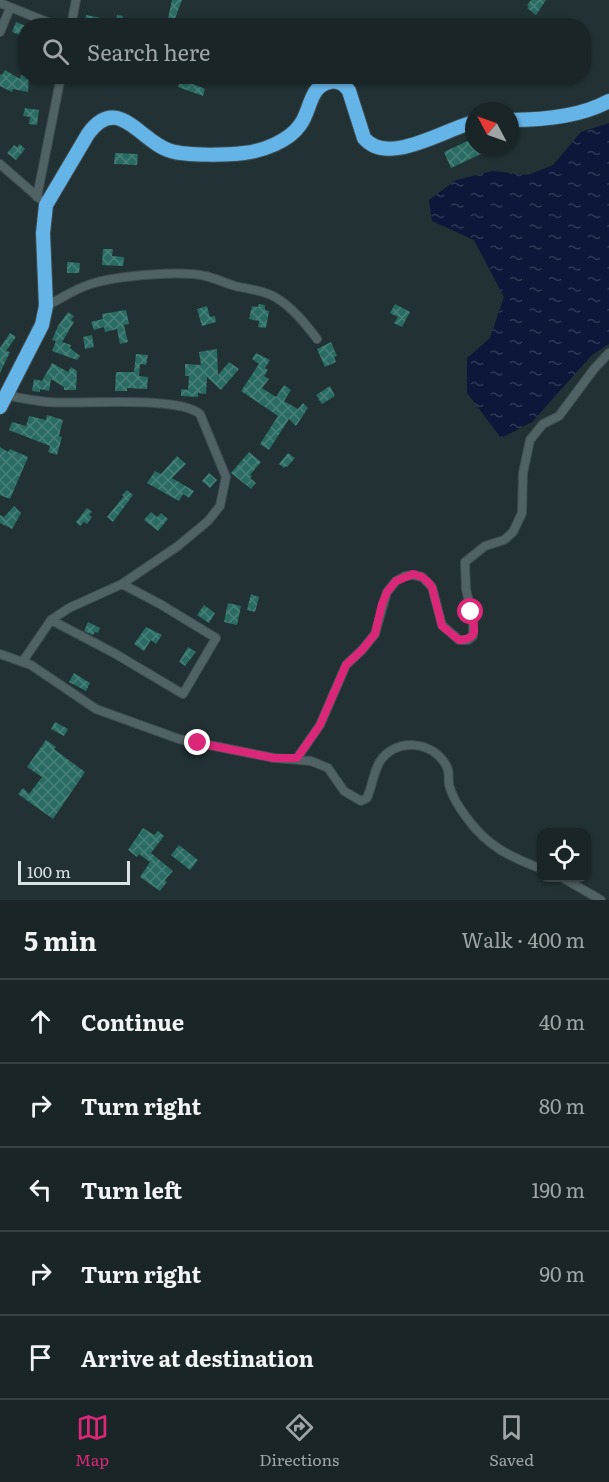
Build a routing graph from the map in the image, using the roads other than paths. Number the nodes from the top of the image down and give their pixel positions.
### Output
1 (76, 0) edge
2 (0, 3) edge
3 (10, 8) junction
4 (36, 18) edge
5 (73, 18) edge
6 (0, 32) edge
7 (60, 84) edge
8 (325, 84) edge
9 (341, 84) edge
10 (609, 101) edge
11 (519, 120) edge
12 (465, 125) edge
13 (0, 164) edge
14 (42, 201) junction
15 (46, 306) junction
16 (316, 339) dead end
17 (609, 353) edge
18 (3, 401) edge
19 (122, 584) junction
20 (51, 620) junction
21 (0, 654) edge
22 (23, 661) junction
23 (297, 758) junction
24 (537, 867) edge
25 (570, 882) edge
26 (601, 900) edge

1 - 5 street
2 - 3 street
3 - 4 street
3 - 6 street
7 - 14 street
8 - 14 highway
9 - 12 highway
10 - 11 highway
13 - 14 street
14 - 15 highway
15 - 16 street
15 - 18 highway
17 - 23 street
18 - 19 street
19 - 20 street
19 - 20 street
20 - 22 street
21 - 22 street
22 - 23 street
23 - 24 street
25 - 26 street

